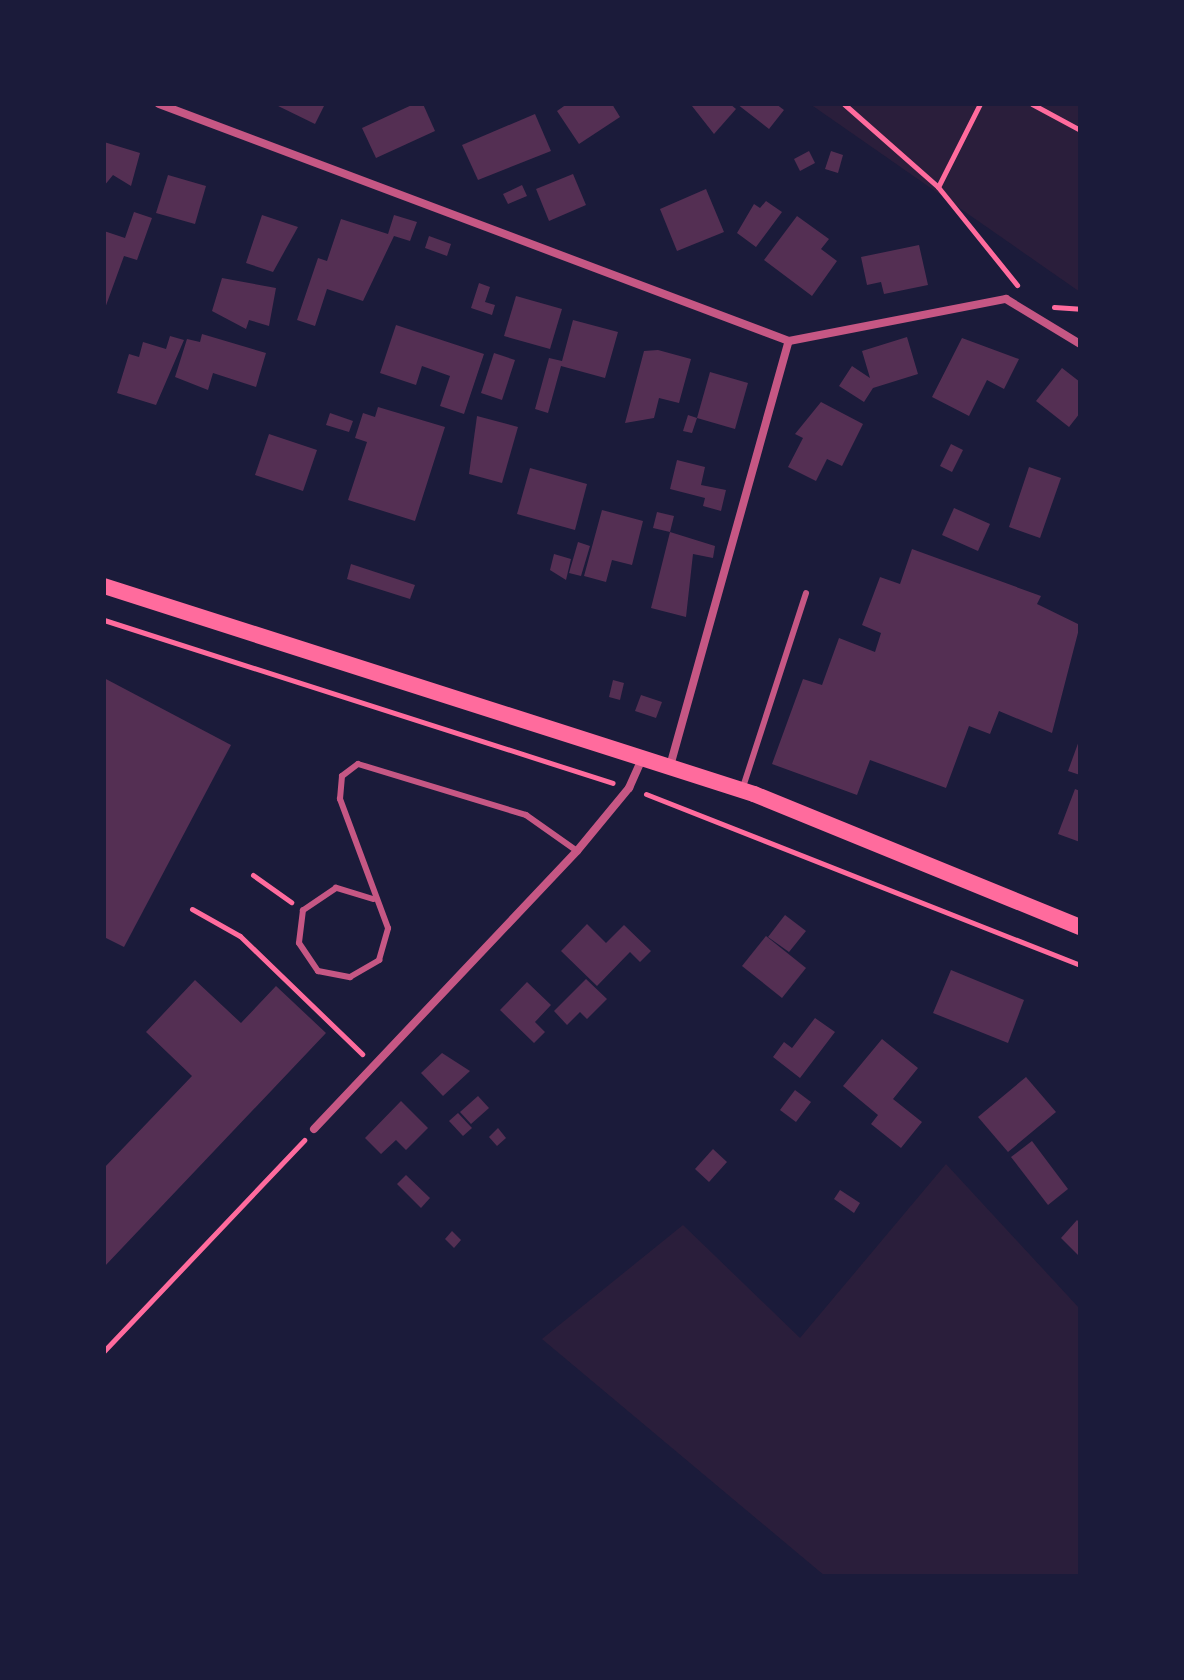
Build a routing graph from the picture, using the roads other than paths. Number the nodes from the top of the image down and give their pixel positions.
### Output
1 (159, 104) edge
2 (789, 341) junction
3 (1080, 344) edge
4 (104, 586) edge
5 (806, 593) dead end
6 (643, 755) junction
7 (670, 766) junction
8 (743, 790) junction
9 (577, 851) junction
10 (373, 899) junction
11 (1080, 927) edge
12 (314, 1129) road end

1 - 2 street
2 - 3 street
2 - 7 street
4 - 6 main road
5 - 8 lane
6 - 7 main road
6 - 9 street
7 - 8 main road
8 - 11 main road
9 - 10 lane
9 - 12 street
10 - 10 lane

